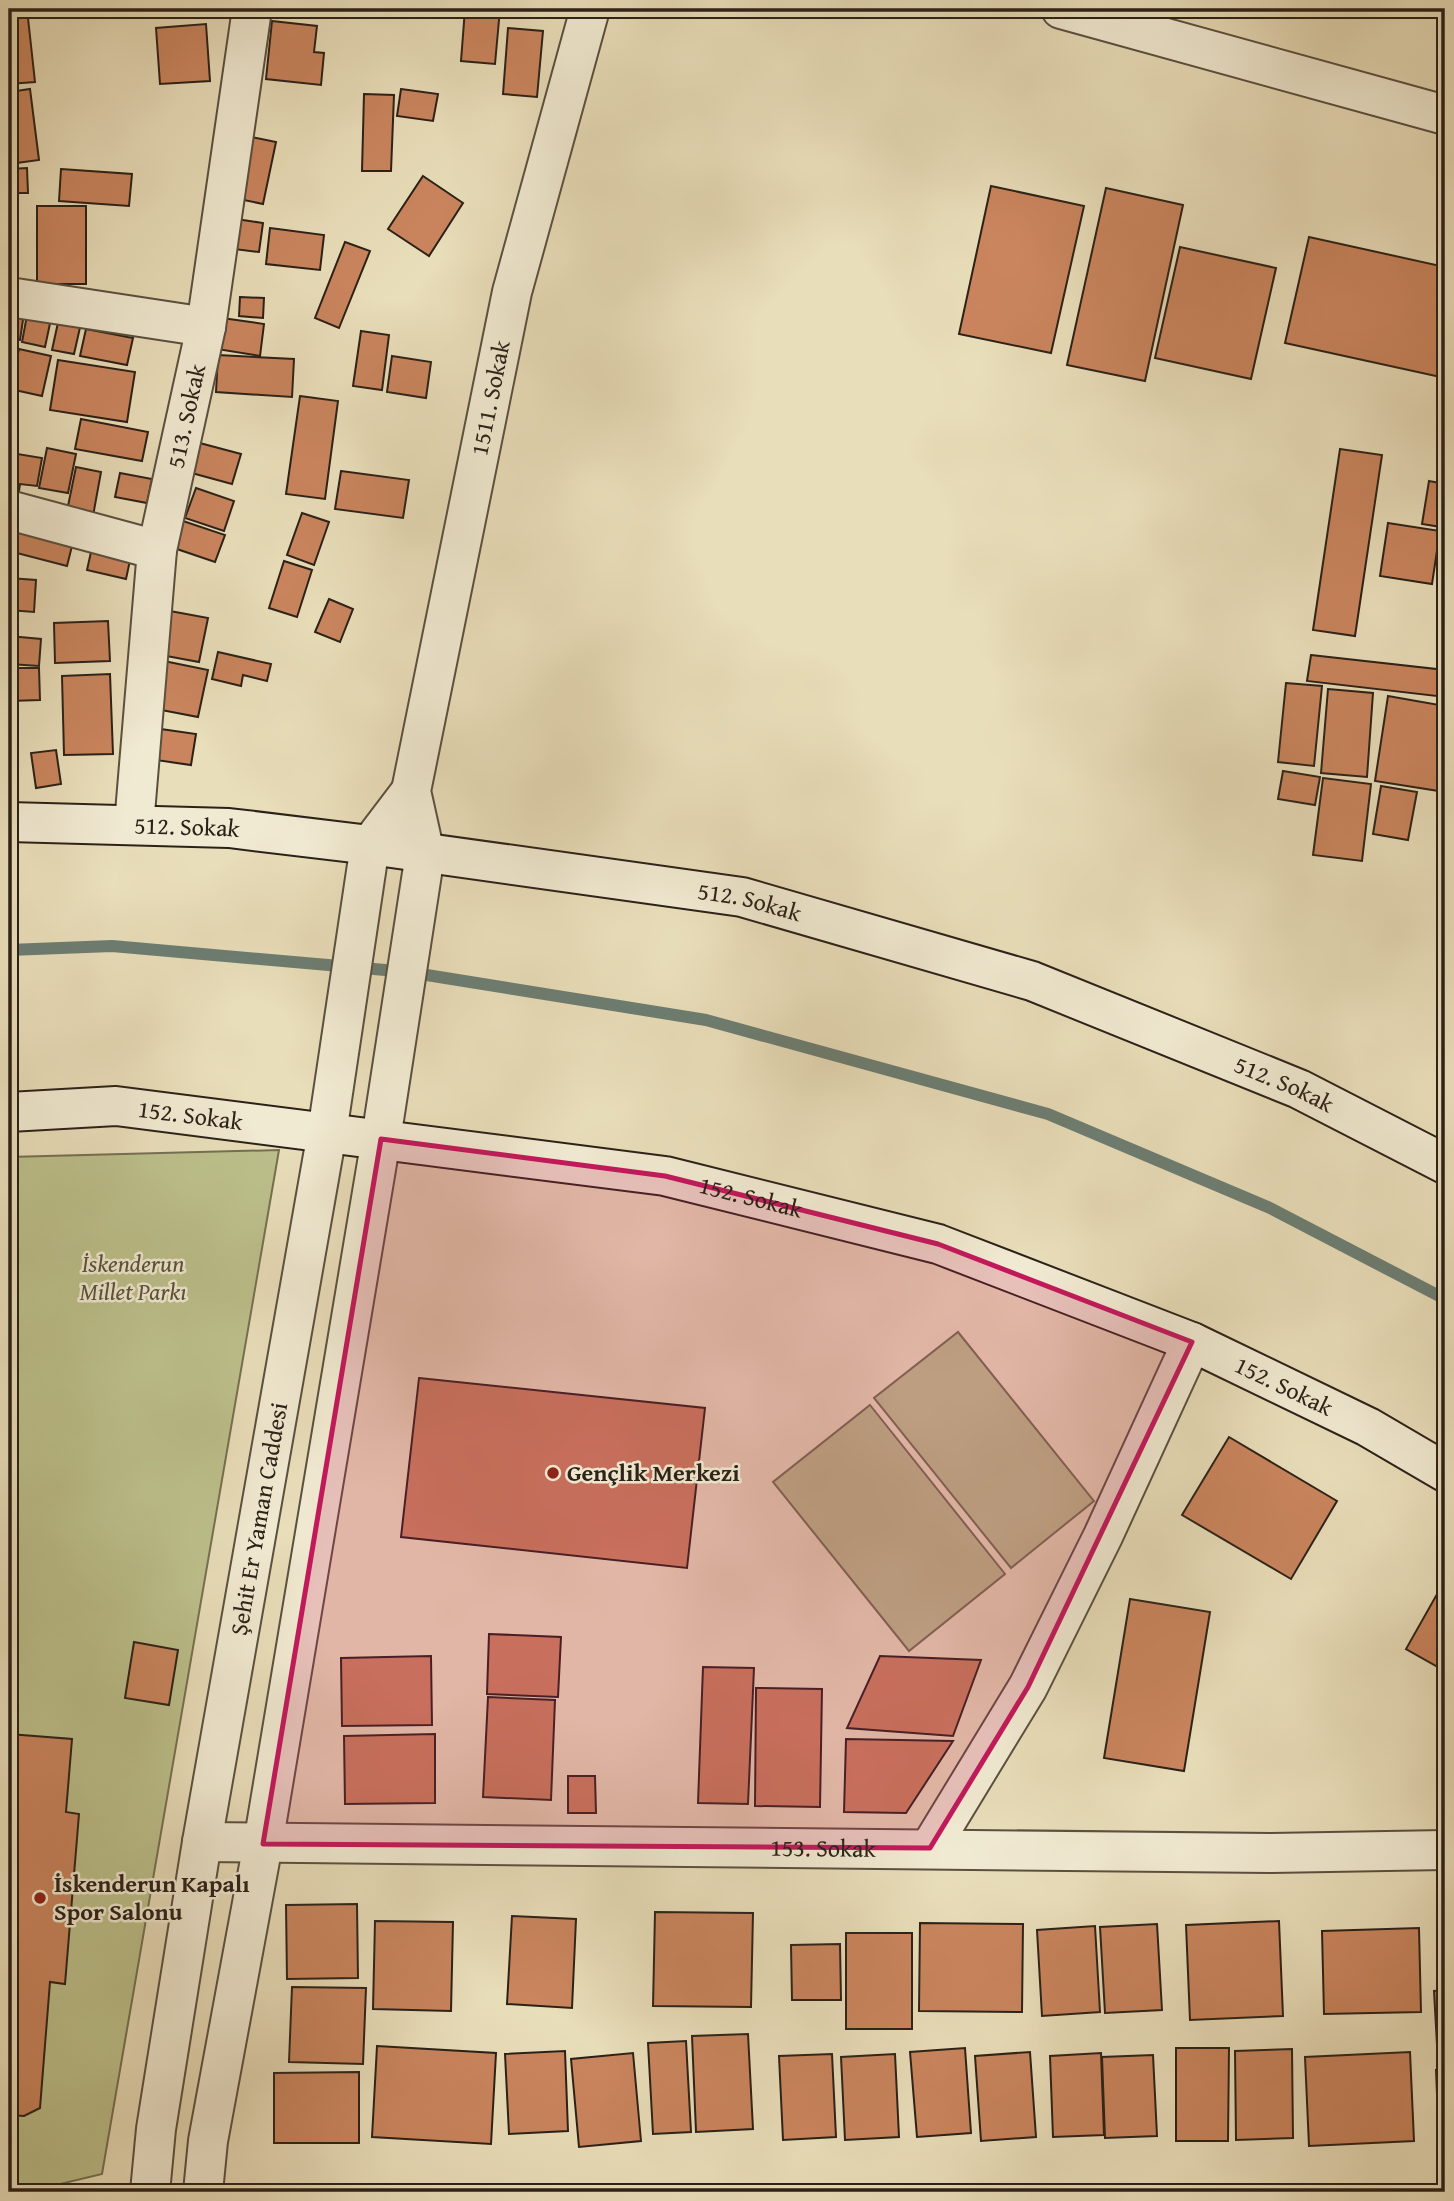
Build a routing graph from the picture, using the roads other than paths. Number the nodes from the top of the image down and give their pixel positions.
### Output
1 (252, 9) edge
2 (590, 9) edge
3 (1061, 9) edge
4 (1445, 115) edge
5 (9, 297) edge
6 (206, 327) junction
7 (9, 510) edge
8 (157, 550) junction
9 (411, 791) junction
10 (9, 822) edge
11 (134, 825) junction
12 (368, 863) junction
13 (422, 871) junction
14 (9, 1112) edge
15 (327, 1133) junction
16 (381, 1139) junction
17 (1445, 1164) edge
18 (1192, 1342) junction
19 (1445, 1472) edge
20 (202, 1842) junction
21 (262, 1844) junction
22 (930, 1848) junction
23 (1445, 1850) edge
24 (150, 2192) edge
25 (203, 2192) edge

1 - 6 street, 513. Sokak
2 - 9 street, 1511. Sokak
3 - 4 street
5 - 6 street
6 - 8 street, 513. Sokak
7 - 8 street
8 - 11 street, 513. Sokak
9 - 12 street, 1511. Sokak
9 - 13 street, 1511. Sokak
10 - 11 street, 512. Sokak
11 - 12 street, 512. Sokak
12 - 13 street, 512. Sokak
12 - 15 street, Şehit Er Yaman Caddesi
13 - 16 street
13 - 17 street, 512. Sokak
14 - 15 street, 152. Sokak
15 - 16 street, 152. Sokak
15 - 20 street, Şehit Er Yaman Caddesi
16 - 18 street, 152. Sokak
16 - 21 street
18 - 19 street, 152. Sokak
18 - 22 street
20 - 21 street, 153. Sokak
20 - 24 street, Şehit Er Yaman Caddesi
21 - 22 street, 153. Sokak
21 - 25 street
22 - 23 street, 153. Sokak

